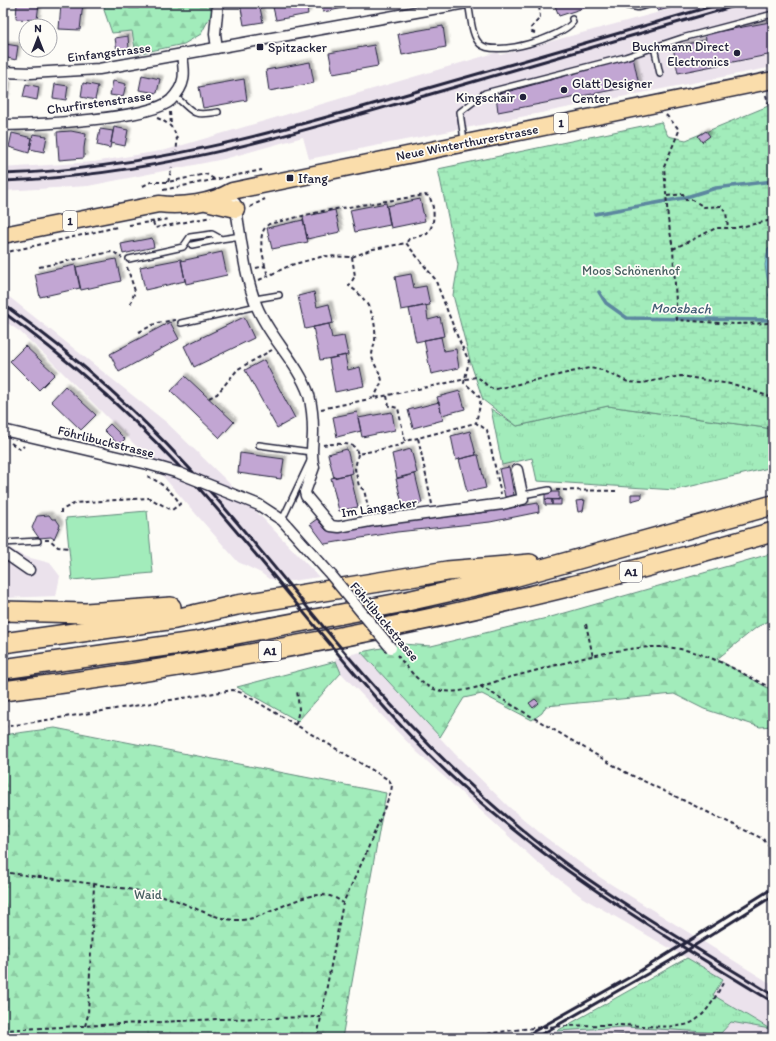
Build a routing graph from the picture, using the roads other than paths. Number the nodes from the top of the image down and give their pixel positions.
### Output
1 (218, 3) edge
2 (467, 3) edge
3 (627, 3) edge
4 (646, 3) edge
5 (773, 14) edge
6 (572, 19) dead end
7 (654, 47) junction
8 (217, 48) junction
9 (182, 55) junction
10 (3, 72) edge
11 (660, 74) dead end
12 (770, 87) edge
13 (174, 96) junction
14 (218, 112) dead end
15 (3, 124) edge
16 (464, 142) junction
17 (232, 191) junction
18 (200, 201) junction
19 (159, 204) junction
20 (236, 209) junction
21 (3, 234) edge
22 (241, 236) junction
23 (221, 239) junction
24 (192, 245) dead end
25 (127, 259) road end
26 (279, 295) dead end
27 (256, 303) junction
28 (181, 323) road end
29 (3, 430) edge
30 (259, 445) dead end
31 (312, 453) junction
32 (517, 470) dead end
33 (549, 490) road end
34 (523, 495) junction
35 (773, 506) edge
36 (282, 520) junction
37 (773, 532) edge
38 (38, 541) road end
39 (3, 543) edge
40 (3, 552) edge
41 (573, 560) junction
42 (29, 570) dead end
43 (237, 605) junction
44 (3, 612) edge
45 (34, 612) junction
46 (3, 618) edge
47 (3, 643) edge
48 (391, 648) road end
49 (3, 669) edge
50 (50, 685) junction
51 (3, 691) edge
52 (3, 696) edge

1 - 8 street
2 - 6 lane
2 - 8 street, Einfangstrasse
3 - 4 street
5 - 7 lane
7 - 11 lane
7 - 16 lane
8 - 9 street, Einfangstrasse
9 - 10 street, Einfangstrasse
9 - 13 street, Churfirstenstrasse
12 - 16 main road, Neue Winterthurerstrasse / 1
13 - 14 lane
13 - 15 street, Churfirstenstrasse
16 - 17 main road, Neue Winterthurerstrasse / 1
17 - 18 main road, Neue Winterthurerstrasse / 1
17 - 19 main road, Neue Winterthurerstrasse / 1
17 - 20 street, Im Langacker
18 - 19 main road, Neue Winterthurerstrasse / 1
18 - 20 main road
19 - 21 main road, Neue Winterthurerstrasse / 1
20 - 22 street, Im Langacker
22 - 23 lane
22 - 27 street, Im Langacker
23 - 24 lane
23 - 25 lane
26 - 27 lane
27 - 28 lane
27 - 31 street, Im Langacker
29 - 36 street, Föhrlibuckstrasse, bridge
30 - 31 lane
31 - 34 street, Im Langacker
31 - 36 lane
32 - 34 street
33 - 34 lane
35 - 41 highway, A1
36 - 48 street, Föhrlibuckstrasse, bridge
37 - 50 highway, A1
38 - 39 lane
40 - 42 street
41 - 43 highway
41 - 49 highway, A1
43 - 45 highway
43 - 47 highway
44 - 45 highway
45 - 46 highway
50 - 51 highway, A1
50 - 52 highway

